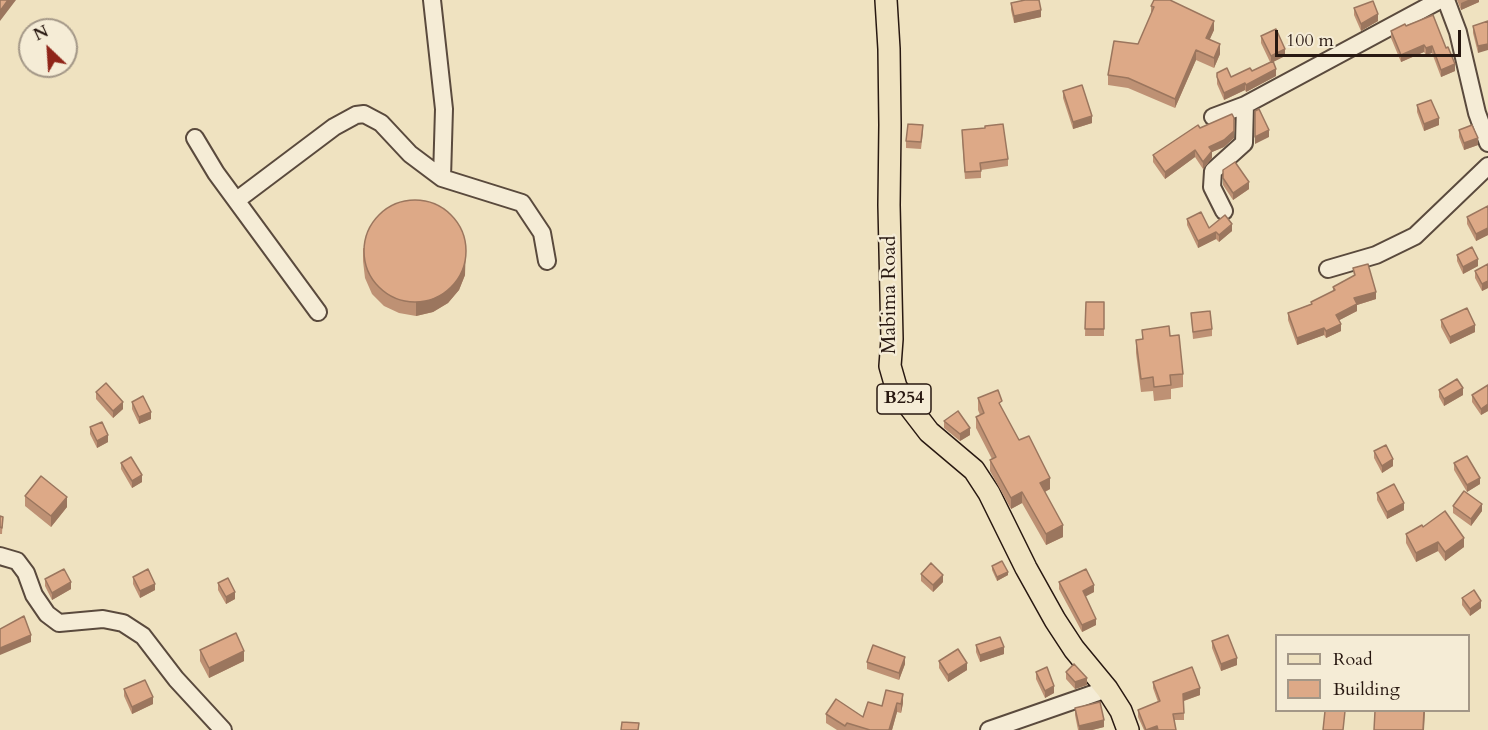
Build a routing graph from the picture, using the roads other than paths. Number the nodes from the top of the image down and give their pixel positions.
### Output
1 (432, 0) edge
2 (886, 0) edge
3 (1440, 0) edge
4 (1446, 0) edge
5 (1245, 105) junction
6 (1213, 117) dead end
7 (195, 138) dead end
8 (1488, 143) edge
9 (1488, 166) edge
10 (442, 178) junction
11 (237, 200) junction
12 (1224, 211) dead end
13 (547, 261) dead end
14 (1328, 268) dead end
15 (318, 312) dead end
16 (0, 556) edge
17 (1107, 689) junction
18 (223, 730) edge
19 (989, 730) edge
20 (1128, 730) edge

1 - 10 street
2 - 17 main road, Mabima Road / B254
3 - 5 street
4 - 8 street
5 - 6 street
5 - 12 street
7 - 11 street
9 - 14 street
10 - 11 street
10 - 13 street
11 - 15 street
16 - 18 street
17 - 19 street
17 - 20 main road, Mabima Road / B254

